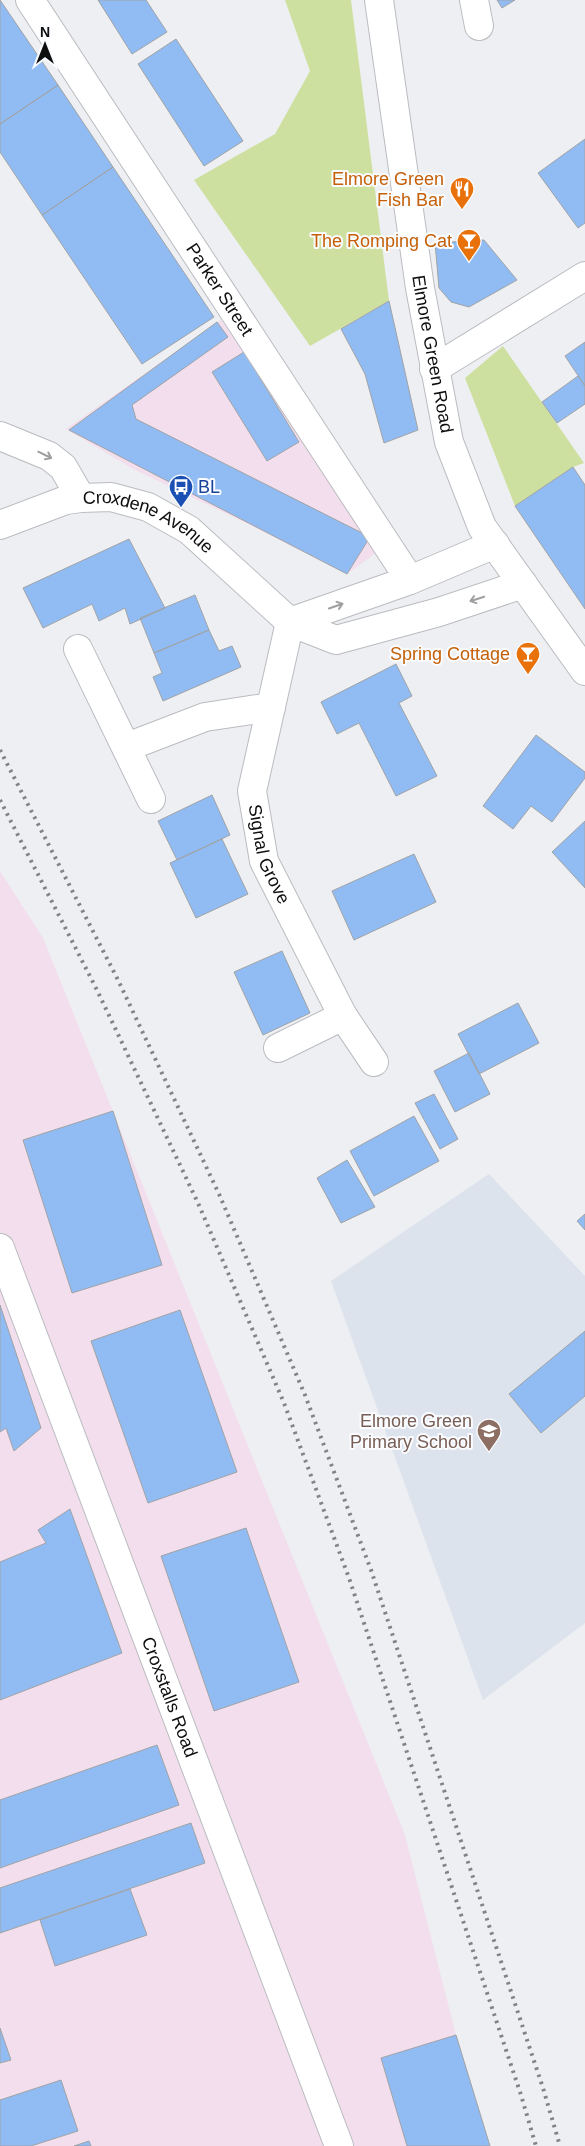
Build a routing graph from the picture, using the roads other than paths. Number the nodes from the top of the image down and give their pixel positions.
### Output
1 (30, 0) edge
2 (380, 0) edge
3 (474, 0) edge
4 (479, 26) dead end
5 (585, 276) edge
6 (434, 369) junction
7 (0, 436) edge
8 (81, 498) junction
9 (0, 525) edge
10 (495, 544) junction
11 (410, 580) junction
12 (523, 584) junction
13 (290, 622) junction
14 (78, 648) dead end
15 (585, 671) edge
16 (271, 707) junction
17 (127, 747) junction
18 (151, 799) dead end
19 (343, 1016) junction
20 (278, 1048) dead end
21 (374, 1062) dead end
22 (0, 1248) edge
23 (339, 2146) edge

1 - 11 street, Parker Street
2 - 6 street, Elmore Green Road
3 - 4 street
5 - 6 street
6 - 10 street, Elmore Green Road
7 -> 8 street, Croxdene Avenue
8 - 9 street
8 - 13 street, Croxdene Avenue
10 - 11 street
10 - 12 street, Elmore Green Road
13 -> 11 street
12 -> 13 street, Croxdene Avenue
12 - 15 street, Elmore Green Road
13 - 16 street, Signal Grove
14 - 17 street
16 - 17 street
16 - 19 street, Signal Grove
17 - 18 street
19 - 20 street
19 - 21 street, Signal Grove
22 - 23 street, Croxstalls Road

